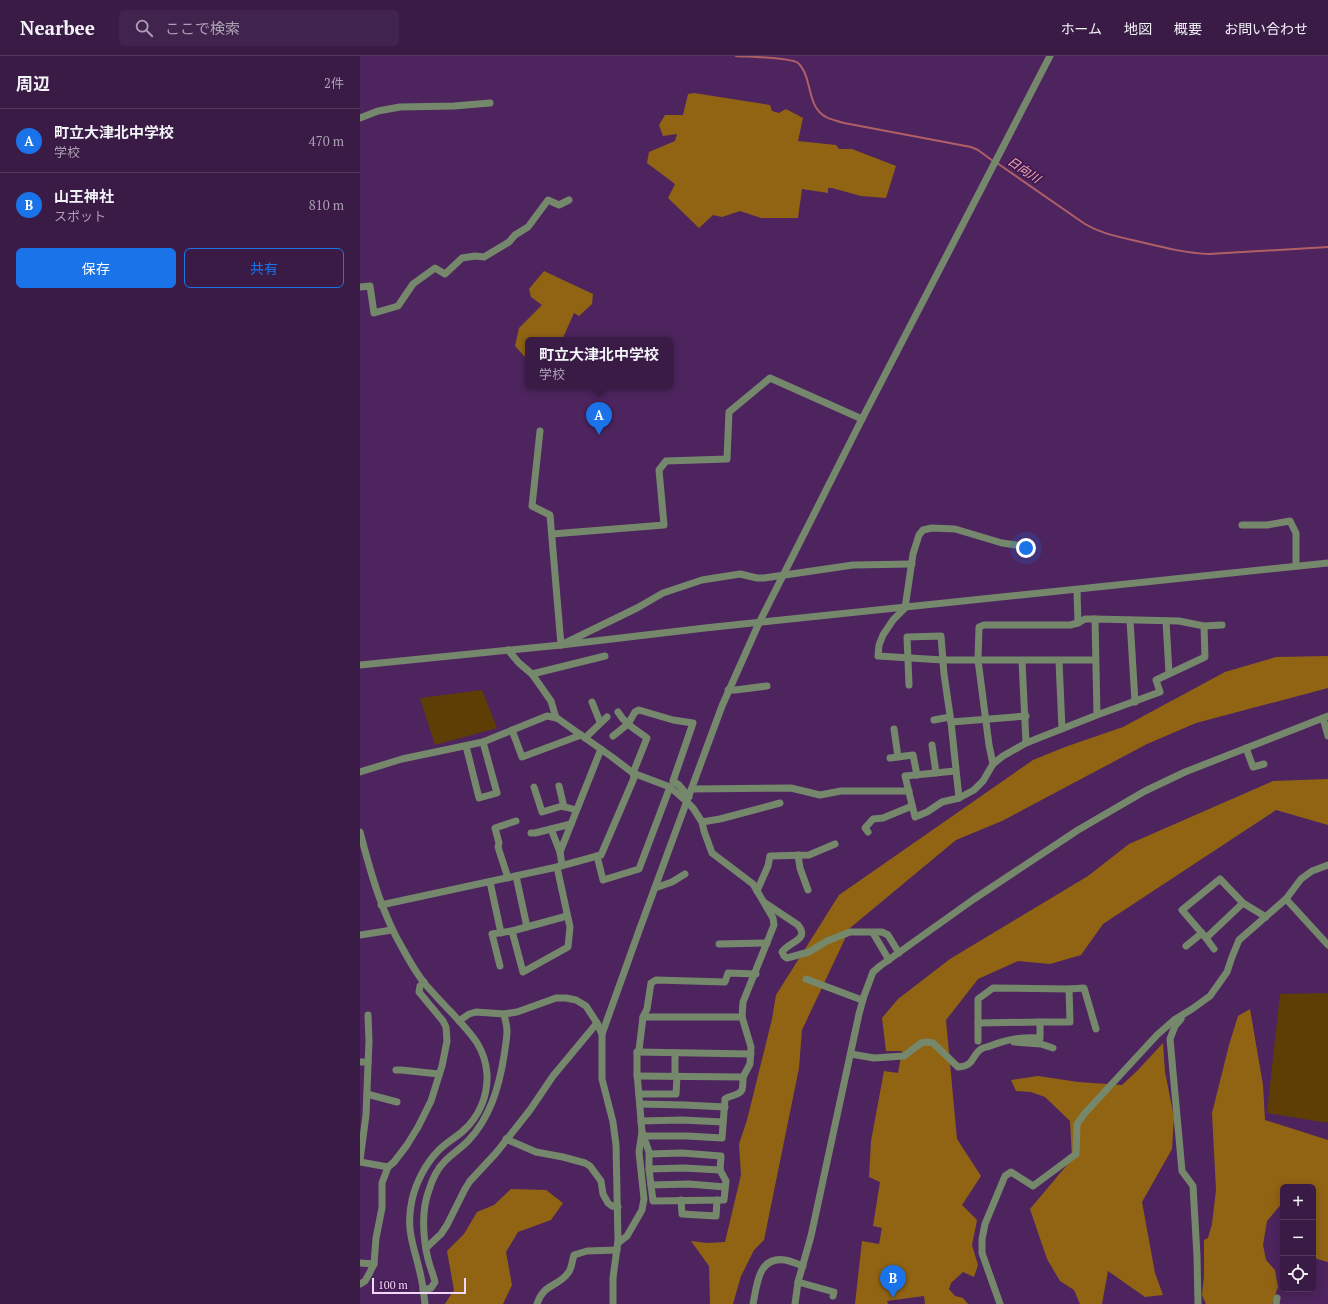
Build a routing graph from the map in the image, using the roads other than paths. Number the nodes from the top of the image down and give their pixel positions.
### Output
1 (1050, 56) edge
2 (490, 103) dead end
3 (360, 118) edge
4 (568, 200) dead end
5 (360, 287) edge
6 (862, 419) junction
7 (540, 431) dead end
8 (1242, 525) dead end
9 (552, 534) junction
10 (1016, 545) dead end
11 (1328, 563) edge
12 (912, 564) junction
13 (1296, 566) junction
14 (783, 576) junction
15 (1077, 590) junction
16 (905, 608) junction
17 (1095, 619) junction
18 (1130, 620) junction
19 (1166, 620) junction
20 (759, 623) junction
21 (1078, 623) junction
22 (1222, 625) dead end
23 (1204, 626) junction
24 (561, 645) junction
25 (508, 650) junction
26 (605, 656) dead end
27 (908, 658) junction
28 (943, 660) junction
29 (978, 660) junction
30 (1059, 660) junction
31 (1095, 660) junction
32 (1022, 661) junction
33 (360, 665) edge
34 (1169, 673) junction
35 (532, 674) junction
36 (909, 685) dead end
37 (767, 686) dead end
38 (728, 690) junction
39 (592, 702) dead end
40 (1135, 702) junction
41 (618, 712) dead end
42 (1097, 715) junction
43 (606, 716) dead end
44 (1026, 716) junction
45 (1325, 717) edge
46 (556, 718) junction
47 (986, 719) junction
48 (934, 720) dead end
49 (951, 720) junction
50 (600, 722) junction
51 (628, 724) junction
52 (1062, 728) junction
53 (894, 729) dead end
54 (512, 730) junction
55 (613, 736) dead end
56 (1328, 736) edge
57 (583, 737) junction
58 (483, 742) junction
59 (1026, 743) junction
60 (932, 745) dead end
61 (466, 746) junction
62 (1246, 748) junction
63 (601, 749) junction
64 (898, 757) junction
65 (890, 758) dead end
66 (993, 764) junction
67 (1264, 764) dead end
68 (955, 771) junction
69 (360, 772) edge
70 (633, 773) junction
71 (936, 773) junction
72 (917, 775) junction
73 (559, 786) dead end
74 (534, 787) dead end
75 (670, 787) junction
76 (692, 789) junction
77 (909, 791) junction
78 (959, 798) junction
79 (688, 799) junction
80 (780, 803) dead end
81 (912, 806) junction
82 (564, 807) junction
83 (576, 810) junction
84 (516, 821) dead end
85 (702, 822) junction
86 (571, 824) junction
87 (865, 828) dead end
88 (551, 829) junction
89 (360, 832) edge
90 (531, 833) dead end
91 (835, 844) dead end
92 (560, 852) junction
93 (798, 855) junction
94 (597, 856) junction
95 (560, 866) junction
96 (1328, 866) edge
97 (686, 874) dead end
98 (516, 876) junction
99 (508, 878) junction
100 (490, 882) junction
101 (655, 888) junction
102 (808, 890) dead end
103 (757, 891) junction
104 (1286, 899) junction
105 (764, 902) junction
106 (1243, 903) junction
107 (381, 905) junction
108 (567, 916) junction
109 (1266, 917) junction
110 (527, 927) junction
111 (392, 930) junction
112 (512, 931) junction
113 (501, 932) junction
114 (873, 933) junction
115 (360, 935) edge
116 (1204, 935) junction
117 (767, 943) junction
118 (719, 944) dead end
119 (1328, 945) edge
120 (1186, 946) dead end
121 (1214, 949) dead end
122 (899, 953) junction
123 (889, 960) junction
124 (500, 966) dead end
125 (756, 974) junction
126 (806, 979) dead end
127 (424, 982) junction
128 (1069, 989) junction
129 (862, 1000) junction
130 (1192, 1009) junction
131 (504, 1014) junction
132 (368, 1015) dead end
133 (644, 1017) junction
134 (742, 1017) junction
135 (459, 1021) junction
136 (1040, 1022) junction
137 (598, 1023) junction
138 (978, 1023) junction
139 (1096, 1029) dead end
140 (602, 1034) junction
141 (978, 1042) dead end
142 (996, 1043) junction
143 (1053, 1048) dead end
144 (637, 1052) junction
145 (675, 1053) junction
146 (751, 1054) junction
147 (851, 1054) junction
148 (360, 1062) edge
149 (368, 1062) junction
150 (396, 1070) dead end
151 (439, 1074) junction
152 (637, 1076) junction
153 (676, 1076) junction
154 (743, 1077) junction
155 (367, 1094) junction
156 (639, 1094) junction
157 (397, 1102) dead end
158 (640, 1104) junction
159 (725, 1107) junction
160 (641, 1121) junction
161 (723, 1122) junction
162 (643, 1134) junction
163 (506, 1138) junction
164 (361, 1140) edge
165 (649, 1154) junction
166 (360, 1161) edge
167 (388, 1167) junction
168 (649, 1168) junction
169 (720, 1170) junction
170 (651, 1185) junction
171 (725, 1187) junction
172 (681, 1200) junction
173 (717, 1200) junction
174 (618, 1207) junction
175 (618, 1246) junction
176 (426, 1248) junction
177 (360, 1263) edge
178 (374, 1264) junction
179 (803, 1266) junction
180 (798, 1282) junction
181 (360, 1284) edge
182 (423, 1290) junction
183 (833, 1296) dead end
184 (425, 1304) edge
185 (537, 1304) edge
186 (613, 1304) edge
187 (753, 1304) edge
188 (795, 1304) edge
189 (1000, 1304) edge
190 (1198, 1304) edge

1 - 6 street
2 - 3 street
4 - 5 street
6 - 9 street
6 - 14 street
7 - 9 street
8 - 13 street
9 - 24 street
10 - 12 street
11 - 13 street
12 - 14 street
12 - 16 street
13 - 15 street
14 - 20 street
14 - 24 street
15 - 16 street
15 - 21 street
16 - 20 street
16 - 27 street
17 - 18 street
17 - 21 street
17 - 31 street
18 - 19 street
18 - 40 street
19 - 23 street
19 - 34 street
20 - 24 street
20 - 38 street
21 - 29 street
22 - 23 street
23 - 34 street
24 - 25 street
25 - 33 street
25 - 35 street
26 - 35 street
27 - 28 street
27 - 28 street
27 - 36 street
28 - 29 street
28 - 49 street
29 - 32 street
29 - 47 street
30 - 31 street
30 - 32 street
30 - 52 street
31 - 42 street
32 - 44 street
34 - 40 street
35 - 46 street
37 - 38 street
38 - 76 street
39 - 50 street
40 - 42 street
41 - 51 street
42 - 52 street
43 - 50 street
44 - 47 street
44 - 59 street
45 - 56 street
45 - 62 street
46 - 54 street
46 - 57 street
47 - 49 street
47 - 66 street
48 - 49 street
49 - 68 street
50 - 57 street
51 - 55 street
51 - 70 street
51 - 79 street
52 - 59 street
53 - 64 street
54 - 57 street
54 - 58 street
57 - 63 street
58 - 61 street
58 - 61 street
59 - 66 street
60 - 71 street
61 - 69 street
62 - 67 street
62 - 122 street
63 - 70 street
63 - 83 street
64 - 65 street
64 - 72 street
66 - 78 street
68 - 71 street
68 - 78 street
70 - 75 street
70 - 94 street
71 - 72 street
72 - 77 street
73 - 82 street
74 - 82 street
75 - 79 street
75 - 94 street
76 - 77 street
76 - 79 street
77 - 81 street
78 - 81 street
79 - 85 street
79 - 101 street
80 - 85 street
81 - 87 street
82 - 83 street
83 - 86 street
84 - 99 street
85 - 103 street
86 - 88 street
86 - 92 street
88 - 90 street
88 - 92 street
89 - 107 street
91 - 93 street
92 - 95 street
93 - 102 street
93 - 103 street
94 - 95 street
95 - 98 street
95 - 108 street
96 - 104 street
97 - 101 street
98 - 99 street
98 - 110 street
99 - 100 street
100 - 107 street
100 - 113 street
101 - 140 street
103 - 105 street
104 - 109 street
104 - 119 street
105 - 114 street
105 - 117 street
106 - 109 street
106 - 116 street
106 - 116 street
107 - 111 street
108 - 110 street
108 - 112 street
109 - 130 street
110 - 112 street
111 - 115 street
111 - 127 street
112 - 113 street
113 - 124 street
114 - 122 street
114 - 123 street
116 - 120 street
116 - 121 street
117 - 118 street
117 - 125 street
122 - 123 street
123 - 129 street
125 - 133 street
125 - 134 street
126 - 129 street
127 - 135 street
127 - 151 street
128 - 136 street
128 - 138 street
128 - 139 street
129 - 147 street
130 - 189 street
130 - 190 street
131 - 135 street
131 - 137 street
131 - 176 street
132 - 149 street
133 - 134 street
133 - 144 street
134 - 146 street
135 - 182 street
136 - 138 street
136 - 142 street
137 - 140 street
137 - 163 street
138 - 141 street
140 - 174 street
142 - 143 street
142 - 147 street
144 - 145 street
144 - 152 street
145 - 146 street
145 - 153 street
146 - 154 street
147 - 179 street
148 - 149 street
149 - 155 street
150 - 151 street
151 - 167 street
152 - 153 street
152 - 156 street
153 - 154 street
153 - 156 street
154 - 159 street
155 - 157 street
155 - 164 street
156 - 158 street
158 - 159 street
158 - 160 street
159 - 161 street
160 - 161 street
160 - 162 street
161 - 162 street
162 - 165 street
162 - 175 street
163 - 174 street
163 - 176 street
164 - 166 street
165 - 168 street
165 - 169 street
166 - 167 street
167 - 178 street
168 - 169 street
168 - 170 street
169 - 171 street
170 - 171 street
170 - 172 street
171 - 173 street
172 - 173 street
172 - 173 street
174 - 175 street
175 - 185 street
175 - 186 street
176 - 182 street
177 - 178 street
178 - 181 street
179 - 180 street
179 - 187 street
180 - 183 street
180 - 188 street
182 - 184 street

